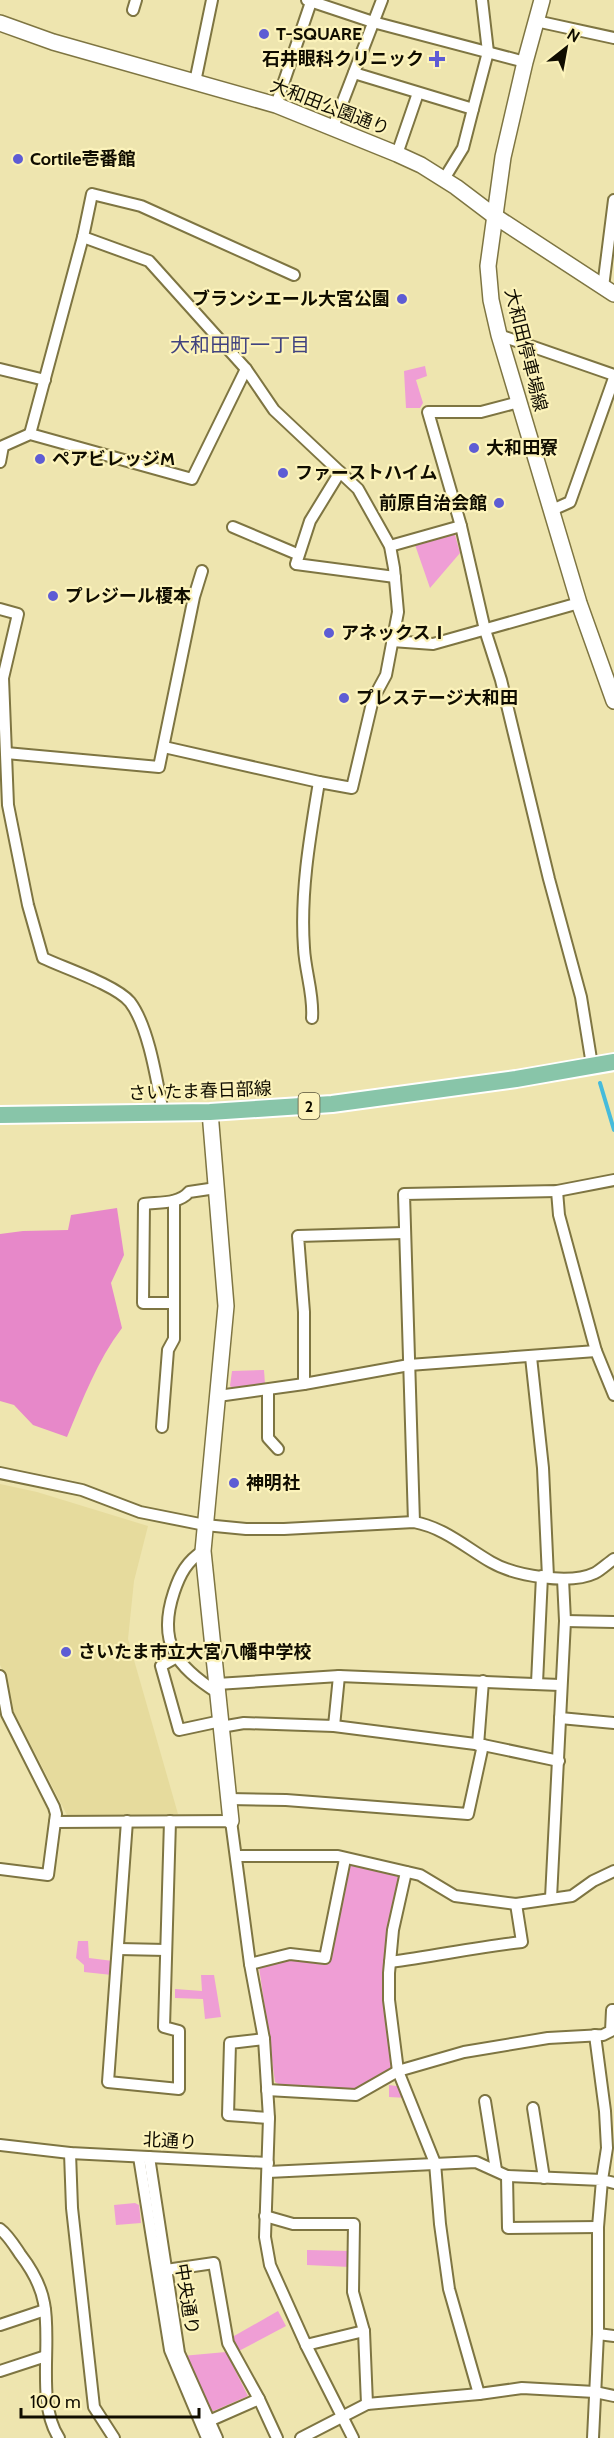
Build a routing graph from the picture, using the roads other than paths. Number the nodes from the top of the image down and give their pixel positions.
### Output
1 (212, 0) edge
2 (382, 0) edge
3 (482, 0) edge
4 (542, 0) edge
5 (309, 1) edge
6 (536, 21) junction
7 (373, 22) junction
8 (0, 23) edge
9 (614, 38) edge
10 (488, 52) junction
11 (525, 62) junction
12 (354, 73) junction
13 (195, 82) junction
14 (418, 93) junction
15 (276, 105) junction
16 (473, 109) junction
17 (333, 127) junction
18 (397, 154) junction
19 (444, 179) junction
20 (614, 200) edge
21 (493, 215) junction
22 (83, 237) junction
23 (294, 275) dead end
24 (608, 291) edge
25 (499, 335) junction
26 (0, 369) edge
27 (246, 369) junction
28 (614, 377) edge
29 (45, 381) junction
30 (519, 402) junction
31 (30, 434) junction
32 (0, 462) edge
33 (339, 472) junction
34 (552, 510) junction
35 (460, 525) junction
36 (233, 527) dead end
37 (390, 546) junction
38 (297, 554) junction
39 (202, 571) dead end
40 (395, 577) junction
41 (579, 603) junction
42 (0, 609) edge
43 (485, 630) junction
44 (392, 641) junction
45 (614, 701) edge
46 (164, 747) junction
47 (6, 753) junction
48 (319, 782) junction
49 (4, 806) edge
50 (312, 1018) dead end
51 (614, 1062) edge
52 (592, 1065) junction
53 (210, 1112) junction
54 (163, 1113) junction
55 (0, 1115) edge
56 (614, 1180) edge
57 (216, 1188) junction
58 (557, 1191) junction
59 (174, 1201) junction
60 (404, 1233) junction
61 (174, 1303) junction
62 (596, 1351) junction
63 (531, 1357) junction
64 (409, 1365) junction
65 (304, 1384) junction
66 (268, 1390) junction
67 (614, 1395) edge
68 (218, 1396) junction
69 (162, 1427) dead end
70 (278, 1449) dead end
71 (0, 1473) edge
72 (414, 1522) junction
73 (205, 1525) junction
74 (203, 1551) junction
75 (614, 1559) edge
76 (545, 1576) junction
77 (562, 1579) junction
78 (565, 1621) junction
79 (614, 1622) edge
80 (177, 1657) junction
81 (0, 1676) edge
82 (339, 1676) junction
83 (483, 1681) junction
84 (537, 1683) junction
85 (560, 1685) junction
86 (217, 1689) junction
87 (560, 1719) junction
88 (614, 1723) edge
89 (221, 1724) junction
90 (334, 1726) junction
91 (480, 1745) junction
92 (559, 1761) junction
93 (228, 1799) junction
94 (127, 1821) junction
95 (170, 1821) junction
96 (231, 1821) junction
97 (55, 1822) junction
98 (236, 1856) junction
99 (345, 1859) junction
100 (0, 1869) edge
101 (614, 1871) edge
102 (406, 1872) junction
103 (551, 1898) junction
104 (516, 1904) junction
105 (118, 1949) junction
106 (166, 1950) junction
107 (390, 1962) junction
108 (250, 1964) junction
109 (614, 2010) edge
110 (595, 2035) junction
111 (264, 2039) junction
112 (398, 2071) junction
113 (267, 2090) junction
114 (486, 2101) dead end
115 (533, 2108) dead end
116 (269, 2118) junction
117 (0, 2145) edge
118 (70, 2153) junction
119 (144, 2157) junction
120 (435, 2163) junction
121 (268, 2167) junction
122 (496, 2170) junction
123 (507, 2176) junction
124 (544, 2178) junction
125 (602, 2180) junction
126 (614, 2182) edge
127 (265, 2216) junction
128 (598, 2227) junction
129 (0, 2229) edge
130 (166, 2270) junction
131 (45, 2310) junction
132 (0, 2325) edge
133 (364, 2331) junction
134 (598, 2334) junction
135 (614, 2336) edge
136 (306, 2345) junction
137 (46, 2356) junction
138 (0, 2371) edge
139 (595, 2392) junction
140 (479, 2394) junction
141 (614, 2396) edge
142 (259, 2399) junction
143 (368, 2404) junction
144 (343, 2418) junction
145 (209, 2421) junction
146 (59, 2438) edge
147 (114, 2438) edge
148 (207, 2438) edge
149 (217, 2438) edge
150 (277, 2438) edge
151 (301, 2438) edge
152 (353, 2438) edge
153 (593, 2438) edge

1 - 13 street
2 - 7 street
3 - 10 street
4 - 6 street, 大和田停車場線
5 - 7 street
5 - 15 street
6 - 9 street
6 - 11 street, 大和田停車場線
7 - 10 street
7 - 12 street
8 - 13 street, 大和田公園通り
10 - 11 street
10 - 16 street
11 - 21 street, 大和田停車場線
12 - 14 street
12 - 17 street
13 - 15 street, 大和田公園通り
14 - 16 street
14 - 18 street
15 - 17 street, 大和田公園通り
16 - 19 street
17 - 18 street, 大和田公園通り
18 - 19 street, 大和田公園通り
19 - 21 street, 大和田公園通り
20 - 24 street
21 - 24 street, 大和田公園通り
21 - 25 street, 大和田停車場線
22 - 23 street
22 - 27 street
22 - 29 street
25 - 28 street
25 - 30 street, 大和田停車場線
26 - 29 street
27 - 31 street
27 - 33 street
28 - 34 street
29 - 31 street
30 - 34 street, 大和田停車場線
30 - 35 street
31 - 32 street
33 - 37 street
33 - 38 street
34 - 41 street, 大和田停車場線
35 - 37 street
35 - 43 street
36 - 38 street
37 - 40 street
38 - 40 street
39 - 46 street
40 - 44 street
41 - 43 street
41 - 45 street, 大和田停車場線
42 - 47 street
43 - 44 street
43 - 52 street
44 - 48 street
46 - 47 street
46 - 48 street
47 - 49 street
48 - 50 street
49 - 54 street
51 - 52 main road, さいたま春日部線 / 2
52 - 53 main road, さいたま春日部線 / 2
53 - 54 main road, さいたま春日部線 / 2
53 - 57 street
54 - 55 main road, さいたま春日部線 / 2
56 - 58 street
57 - 59 street
57 - 68 street
58 - 60 street
58 - 62 street
59 - 61 street
59 - 61 street
60 - 64 street
60 - 65 street
61 - 69 street
62 - 63 street
62 - 67 street
63 - 64 street
63 - 76 street
64 - 65 street
64 - 72 street
65 - 66 street
66 - 68 street
66 - 70 street
68 - 73 street
71 - 73 street
72 - 73 street
72 - 76 street
73 - 74 street
74 - 80 street
74 - 86 street
75 - 77 street
76 - 77 street
76 - 84 street
77 - 78 street
78 - 79 street
78 - 85 street
80 - 86 street
80 - 89 street
81 - 97 street
82 - 83 street
82 - 86 street
82 - 90 street
83 - 84 street
83 - 91 street
84 - 85 street
85 - 87 street
86 - 89 street
87 - 88 street
87 - 92 street
89 - 90 street
89 - 93 street
90 - 91 street
91 - 92 street
91 - 93 street
92 - 103 street
93 - 96 street
94 - 95 street
94 - 97 street
94 - 105 street
95 - 96 street
95 - 106 street
96 - 98 street
97 - 100 street
98 - 99 street
98 - 108 street
99 - 102 street
99 - 108 street
101 - 103 street
102 - 104 street
102 - 107 street
103 - 104 street
104 - 107 street
105 - 106 street
105 - 106 street
107 - 112 street
108 - 111 street
109 - 110 street
110 - 112 street
110 - 125 street
111 - 113 street
111 - 116 street
112 - 113 street
112 - 120 street
113 - 116 street
114 - 122 street
115 - 124 street
116 - 121 street
117 - 118 street, 北通り
118 - 119 street, 北通り
118 - 147 street
119 - 121 street, 北通り
119 - 130 street, 中央通り
119 - 148 street, 中央通り
120 - 121 street, 北通り
120 - 122 street, 北通り
120 - 140 street
121 - 127 street
122 - 123 street, 北通り
123 - 124 street
123 - 128 street
124 - 125 street
125 - 126 street
125 - 128 street
127 - 133 street
127 - 136 street
128 - 134 street
129 - 131 street
130 - 142 street
130 - 145 street, 中央通り
131 - 132 street
131 - 137 street
133 - 136 street
133 - 143 street
134 - 135 street
134 - 139 street
136 - 144 street
137 - 138 street
137 - 146 street
139 - 140 street
139 - 141 street
139 - 153 street
140 - 143 street
142 - 145 street
142 - 150 street
143 - 144 street
144 - 151 street
144 - 152 street
145 - 149 street, 中央通り

